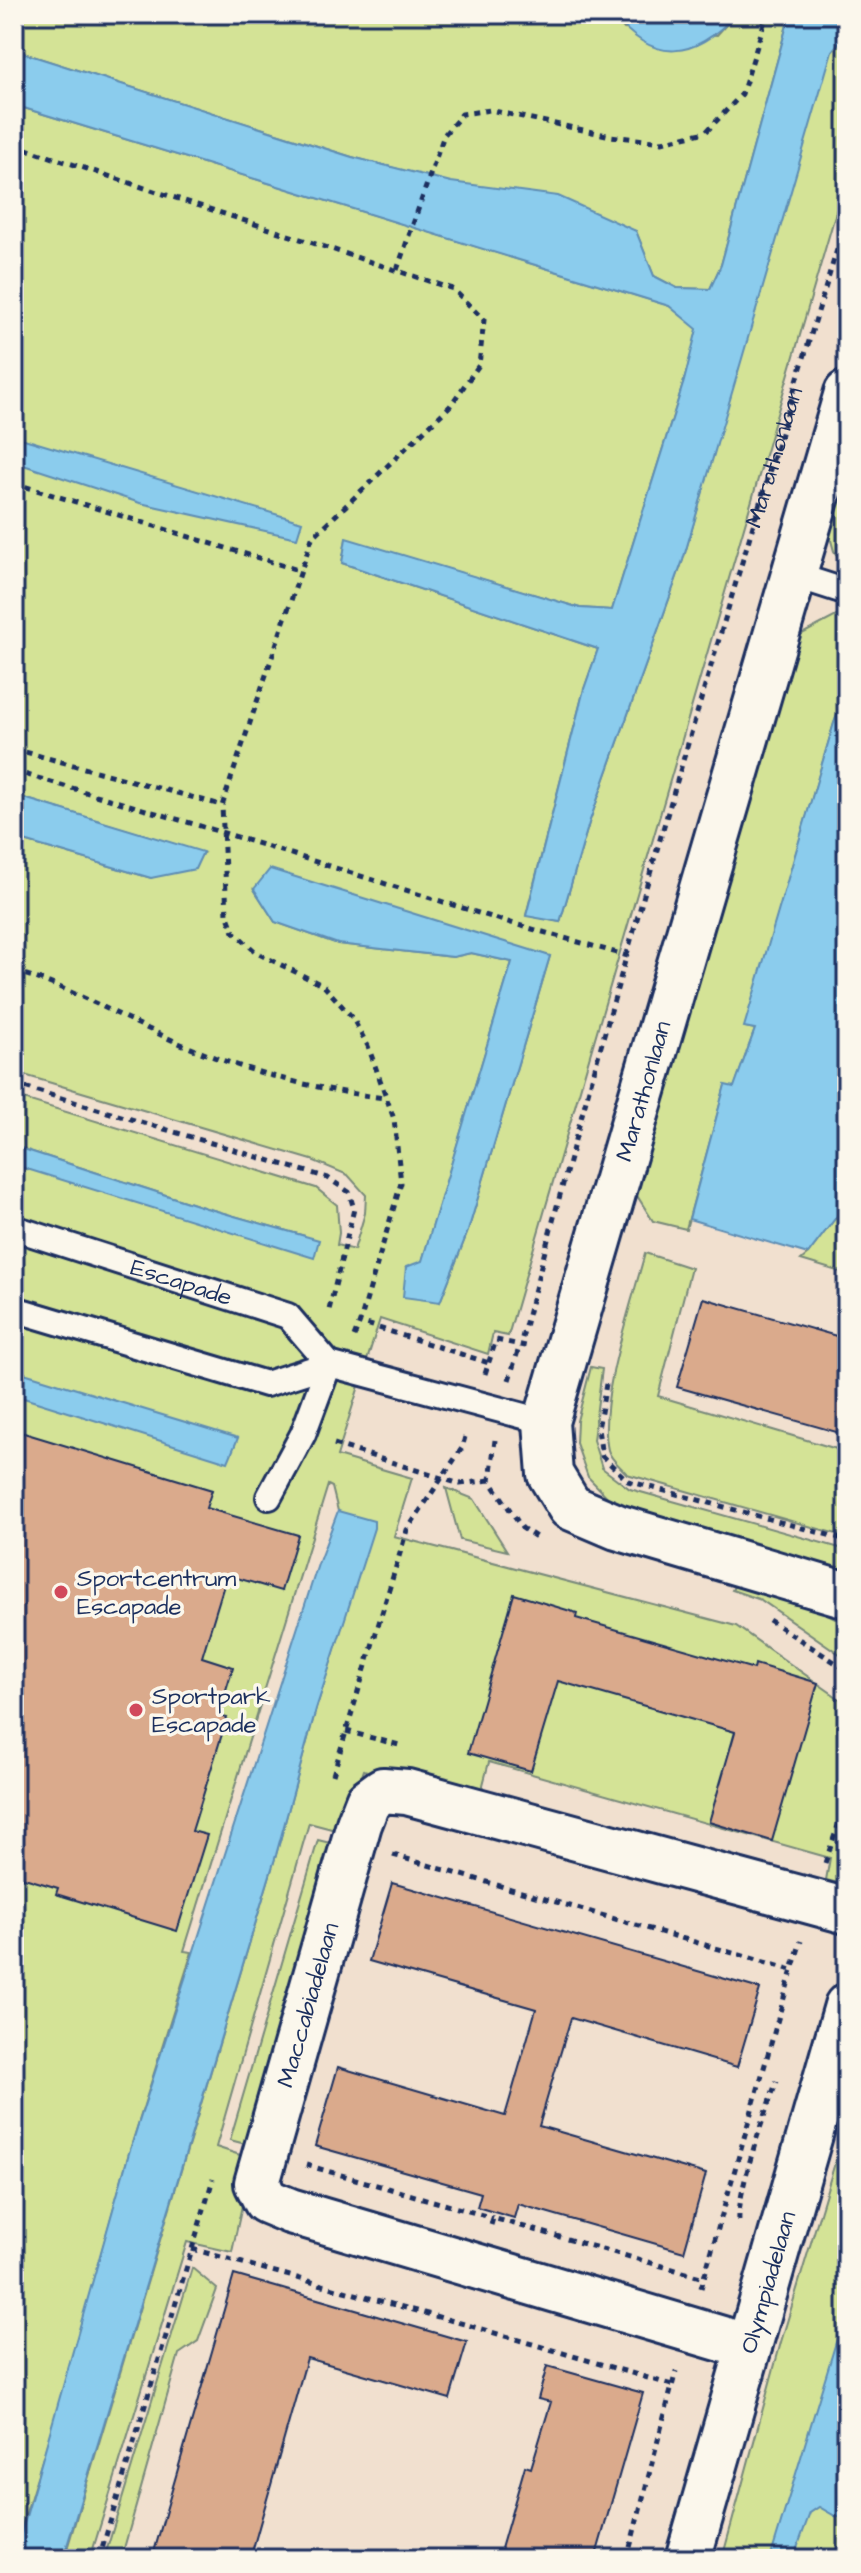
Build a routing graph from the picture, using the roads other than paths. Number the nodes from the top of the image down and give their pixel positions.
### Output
1 (847, 393) edge
2 (841, 436) edge
3 (794, 575) junction
4 (847, 592) edge
5 (14, 1228) edge
6 (14, 1309) edge
7 (339, 1357) junction
8 (546, 1422) junction
9 (269, 1497) dead end
10 (847, 1595) edge
11 (847, 1911) edge
12 (847, 2006) edge
13 (749, 2347) junction
14 (688, 2559) edge

1 - 2 street, Marathonlaan
2 - 3 street, Marathonlaan
3 - 4 lane
3 - 8 street, Marathonlaan
5 - 7 lane, Escapade
6 - 7 lane
7 - 8 lane
7 - 9 lane
8 - 10 street, Marathonlaan
11 - 13 street, Maccabiadelaan
12 - 13 street, Olympiadelaan
13 - 14 street, Olympiadelaan

